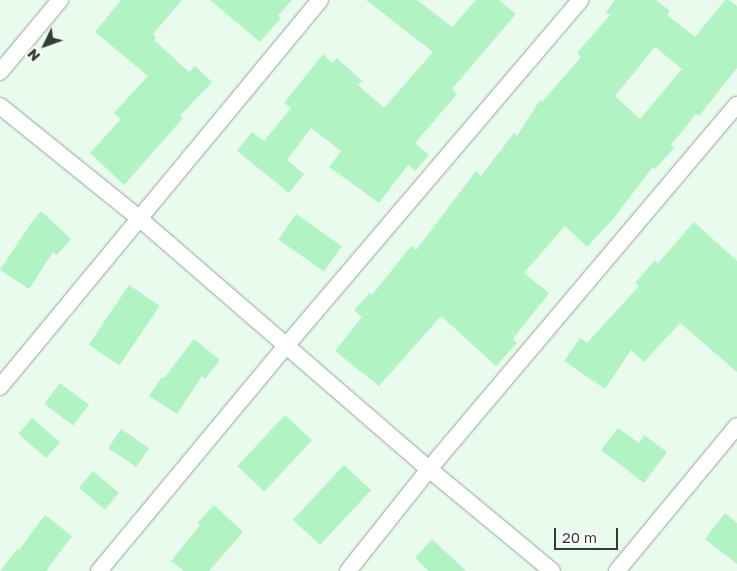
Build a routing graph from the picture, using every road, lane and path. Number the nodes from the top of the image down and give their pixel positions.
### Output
1 (60, 0) edge
2 (320, 0) edge
3 (580, 0) edge
4 (0, 72) edge
5 (737, 105) edge
6 (0, 106) edge
7 (140, 219) junction
8 (286, 346) junction
9 (0, 387) edge
10 (737, 426) edge
11 (429, 469) junction
12 (99, 571) edge
13 (348, 571) edge
14 (552, 571) edge
15 (618, 571) edge

1 - 4 street
2 - 7 street
3 - 8 street
5 - 11 street
6 - 7 street
7 - 8 street
7 - 9 street
8 - 11 street
8 - 12 street
10 - 15 street
11 - 13 street
11 - 14 street

